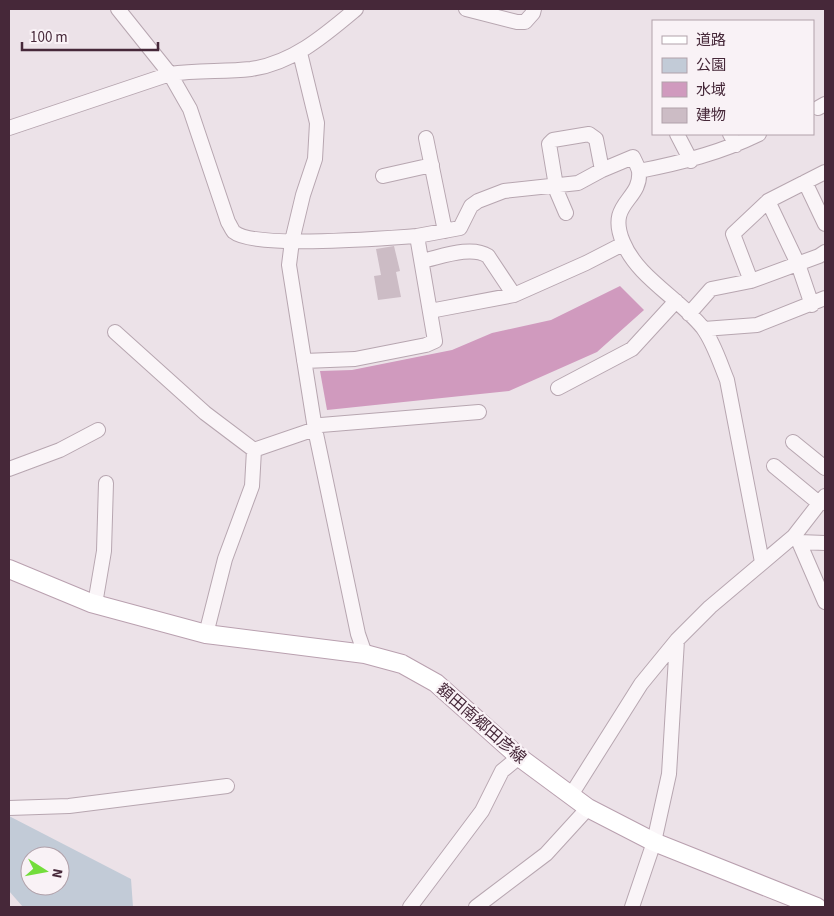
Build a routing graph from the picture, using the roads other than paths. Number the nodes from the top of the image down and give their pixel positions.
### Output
1 (118, 9) edge
2 (356, 9) edge
3 (466, 9) edge
4 (534, 9) edge
5 (299, 53) junction
6 (170, 74) junction
7 (9, 128) edge
8 (678, 135) edge
9 (755, 135) edge
10 (426, 138) dead end
11 (733, 140) edge
12 (692, 160) junction
13 (432, 166) junction
14 (602, 170) junction
15 (638, 171) junction
16 (825, 172) edge
17 (383, 176) dead end
18 (805, 182) junction
19 (554, 185) junction
20 (768, 202) junction
21 (566, 213) dead end
22 (825, 224) edge
23 (445, 231) junction
24 (417, 236) junction
25 (292, 241) junction
26 (623, 244) junction
27 (825, 252) edge
28 (422, 261) junction
29 (798, 264) junction
30 (751, 281) junction
31 (514, 295) junction
32 (825, 298) edge
33 (676, 301) junction
34 (812, 305) junction
35 (430, 311) junction
36 (689, 314) junction
37 (704, 329) junction
38 (115, 332) dead end
39 (304, 361) junction
40 (558, 388) dead end
41 (479, 412) dead end
42 (315, 429) junction
43 (98, 430) dead end
44 (793, 442) dead end
45 (254, 450) junction
46 (774, 466) dead end
47 (9, 468) edge
48 (825, 468) edge
49 (106, 483) dead end
50 (823, 500) edge
51 (796, 539) junction
52 (825, 543) edge
53 (762, 562) junction
54 (9, 570) edge
55 (825, 602) edge
56 (95, 604) junction
57 (206, 634) junction
58 (677, 640) junction
59 (365, 654) junction
60 (519, 757) junction
61 (227, 786) dead end
62 (571, 795) junction
63 (9, 808) edge
64 (588, 808) junction
65 (654, 842) junction
66 (492, 902) edge
67 (410, 907) edge
68 (476, 907) edge
69 (632, 907) edge
70 (817, 907) edge

1 - 6 street
2 - 5 street
3 - 4 street
5 - 6 street
5 - 25 street
6 - 7 street
6 - 25 street
8 - 12 street
9 - 11 street
10 - 13 street
11 - 12 street
12 - 15 street
13 - 17 street
13 - 23 street
14 - 15 street
14 - 19 street
14 - 19 street
15 - 26 street
16 - 18 street
18 - 20 street
18 - 22 street
19 - 21 street
19 - 23 street
20 - 29 street
20 - 30 street
23 - 24 street
24 - 25 street
24 - 28 street
25 - 39 street
26 - 31 street
26 - 33 street
27 - 29 street
28 - 31 street
28 - 35 street
29 - 30 street
29 - 34 street
30 - 36 street
31 - 35 street
32 - 34 street
33 - 36 street
33 - 40 street
34 - 37 street
35 - 39 street
36 - 37 street
37 - 53 street
38 - 45 street
39 - 42 street
41 - 42 street
42 - 45 street
42 - 59 street
43 - 47 street
44 - 48 street
45 - 57 street
46 - 50 street
49 - 56 street
50 - 51 street
51 - 52 street
51 - 53 street
51 - 55 street
53 - 58 street
54 - 56 main road, 額田南郷田彦線
56 - 57 main road, 額田南郷田彦線
57 - 59 main road, 額田南郷田彦線
58 - 62 street
58 - 65 street
59 - 60 main road, 額田南郷田彦線
60 - 62 main road, 額田南郷田彦線
60 - 67 street
61 - 63 street
62 - 64 main road, 額田南郷田彦線
64 - 65 main road, 額田南郷田彦線
64 - 66 street
65 - 69 street
65 - 70 main road, 額田南郷田彦線
66 - 68 street

